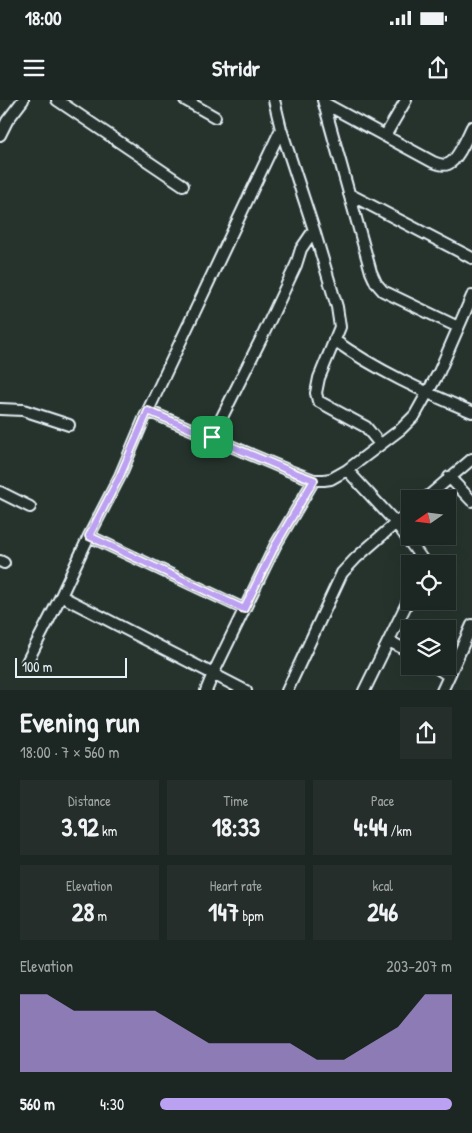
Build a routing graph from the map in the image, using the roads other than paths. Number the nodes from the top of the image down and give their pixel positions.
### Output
1 (23, 100) edge
2 (57, 100) edge
3 (185, 100) edge
4 (273, 100) edge
5 (406, 100) edge
6 (324, 101) edge
7 (215, 118) dead end
8 (472, 127) edge
9 (281, 129) junction
10 (0, 135) edge
11 (386, 136) junction
12 (183, 185) dead end
13 (349, 194) junction
14 (314, 230) junction
15 (220, 250) dead end
16 (472, 258) edge
17 (472, 296) edge
18 (458, 327) junction
19 (334, 340) junction
20 (427, 393) junction
21 (0, 409) edge
22 (148, 411) junction
23 (472, 412) edge
24 (69, 425) dead end
25 (212, 437) junction
26 (380, 444) junction
27 (472, 459) edge
28 (347, 470) junction
29 (450, 477) junction
30 (314, 480) junction
31 (435, 490) edge
32 (0, 492) edge
33 (472, 501) edge
34 (30, 507) dead end
35 (401, 519) edge
36 (396, 523) junction
37 (89, 536) junction
38 (419, 555) edge
39 (61, 596) junction
40 (244, 609) junction
41 (404, 610) edge
42 (472, 625) edge
43 (389, 642) junction
44 (401, 648) edge
45 (27, 662) dead end
46 (213, 674) junction
47 (449, 676) joint
48 (206, 690) edge
49 (246, 690) edge
50 (287, 690) edge
51 (364, 690) edge
52 (442, 690) edge

1 - 10 street
2 - 12 street
3 - 7 street
4 - 9 street
4 - 15 street
5 - 11 street
6 - 11 street
6 - 13 street
8 - 11 street
9 - 14 street
9 - 22 street
13 - 16 street
13 - 18 street
14 - 19 street
14 - 25 street
17 - 18 street
18 - 20 street
19 - 20 street
19 - 26 street
20 - 23 street
20 - 26 street
21 - 24 street
22 - 25 street
22 - 37 street
25 - 30 street
26 - 28 street
27 - 29 street
28 - 30 street
28 - 36 street
29 - 31 street
29 - 33 street
30 - 40 street
32 - 34 street
35 - 36 street
36 - 38 street
36 - 50 street
37 - 39 street
37 - 40 street
39 - 45 street
39 - 46 street
40 - 46 street
41 - 43 street
42 - 47 street
43 - 44 street
43 - 51 street
46 - 48 street
46 - 49 street
47 - 52 street

